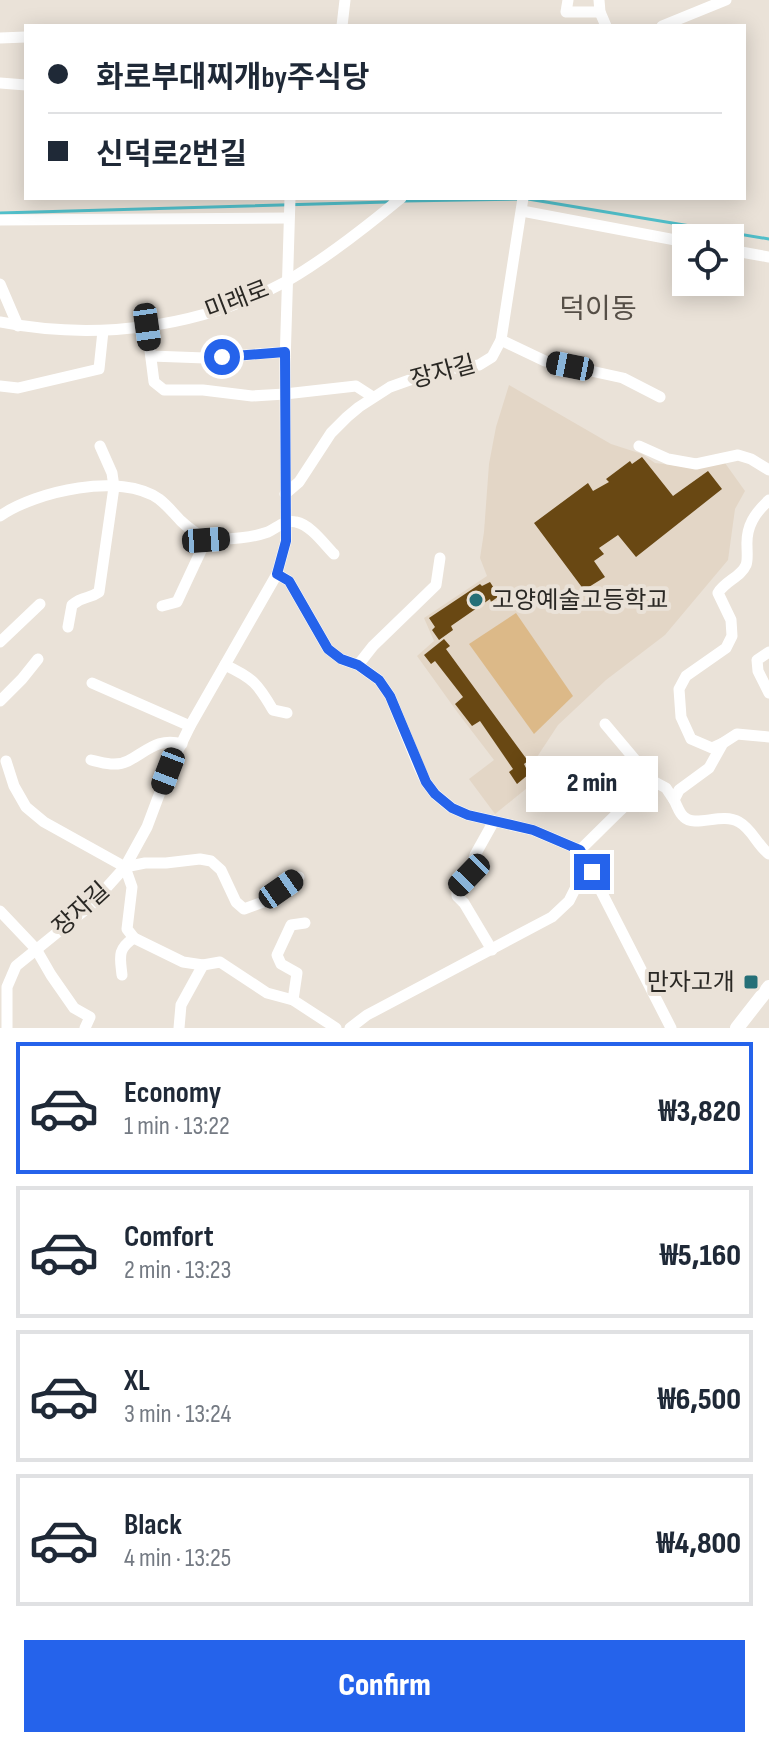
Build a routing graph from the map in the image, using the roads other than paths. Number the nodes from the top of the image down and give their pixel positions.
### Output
1 (345, 0) edge
2 (568, 0) edge
3 (726, 0) edge
4 (600, 6) edge
5 (342, 24) edge
6 (667, 24) edge
7 (24, 37) edge
8 (0, 38) edge
9 (0, 83) edge
10 (24, 85) edge
11 (290, 200) edge
12 (399, 200) edge
13 (522, 205) edge
14 (288, 215) junction
15 (0, 220) edge
16 (672, 239) edge
17 (744, 253) edge
18 (769, 257) edge
19 (288, 280) junction
20 (0, 284) edge
21 (0, 322) edge
22 (18, 326) junction
23 (147, 327) junction
24 (103, 331) junction
25 (501, 340) junction
26 (285, 352) junction
27 (151, 356) junction
28 (0, 386) edge
29 (285, 394) junction
30 (373, 397) junction
31 (660, 397) dead end
32 (100, 446) dead end
33 (639, 446) dead end
34 (769, 470) edge
35 (114, 487) junction
36 (285, 494) junction
37 (769, 500) edge
38 (0, 516) edge
39 (285, 522) junction
40 (206, 540) junction
41 (334, 554) dead end
42 (440, 558) dead end
43 (277, 574) junction
44 (40, 604) dead end
45 (162, 606) dead end
46 (68, 627) dead end
47 (0, 642) edge
48 (769, 652) edge
49 (38, 659) dead end
50 (225, 665) junction
51 (358, 665) junction
52 (92, 683) dead end
53 (769, 693) edge
54 (0, 701) edge
55 (287, 713) dead end
56 (605, 724) dead end
57 (190, 726) junction
58 (769, 737) edge
59 (723, 743) junction
60 (182, 744) junction
61 (91, 760) dead end
62 (6, 761) dead end
63 (653, 781) junction
64 (674, 800) junction
65 (494, 821) junction
66 (580, 850) junction
67 (769, 854) edge
68 (125, 867) junction
69 (592, 872) junction
70 (299, 877) dead end
71 (0, 911) edge
72 (305, 923) dead end
73 (134, 938) junction
74 (36, 949) junction
75 (492, 950) junction
76 (203, 965) junction
77 (122, 975) dead end
78 (768, 992) edge
79 (293, 1000) junction
80 (332, 1027) edge
81 (7, 1028) edge
82 (85, 1028) edge
83 (179, 1028) edge
84 (350, 1028) edge
85 (671, 1028) edge
86 (737, 1028) edge

1 - 5 street
2 - 4 street
3 - 6 street
7 - 8 street
9 - 10 street
11 - 14 street, 장자길
12 - 19 street, 미래로
13 - 16 street
13 - 25 street, 장자길
14 - 15 street
14 - 19 street, 장자길
17 - 18 street
19 - 23 street, 미래로
19 - 26 street, 장자길
20 - 22 street
21 - 22 street, 미래로
22 - 24 street, 미래로
23 - 24 street, 미래로
23 - 27 street
24 - 28 street
25 - 30 street, 장자길
25 - 31 street
26 - 27 street
26 - 29 street, 장자길
27 - 29 street
29 - 30 street
29 - 36 street, 장자길
30 - 36 street, 장자길
32 - 35 street
33 - 34 street
35 - 38 street
35 - 40 street
35 - 46 street
36 - 39 street, 장자길
37 - 59 street
39 - 40 street
39 - 41 street
39 - 43 street, 장자길
40 - 45 street
42 - 51 street
43 - 50 street, 장자길
43 - 51 street
44 - 47 street
48 - 53 street
49 - 54 street
50 - 55 street
50 - 57 street, 장자길
51 - 65 street
52 - 57 street
56 - 63 street
57 - 60 street, 장자길
58 - 59 street
59 - 64 street
60 - 61 street
60 - 68 street, 장자길
62 - 68 street, 장자길
63 - 64 street
63 - 66 street
64 - 67 street
65 - 66 street
65 - 75 street
66 - 69 street
68 - 70 street, 장자길
68 - 73 street
68 - 74 street, 장자길
69 - 75 street
69 - 85 street
71 - 74 street
72 - 79 street
73 - 76 street
73 - 77 street
74 - 81 street, 장자길
74 - 82 street, 장자길
75 - 84 street
76 - 79 street
76 - 83 street
78 - 86 main road
79 - 80 street

